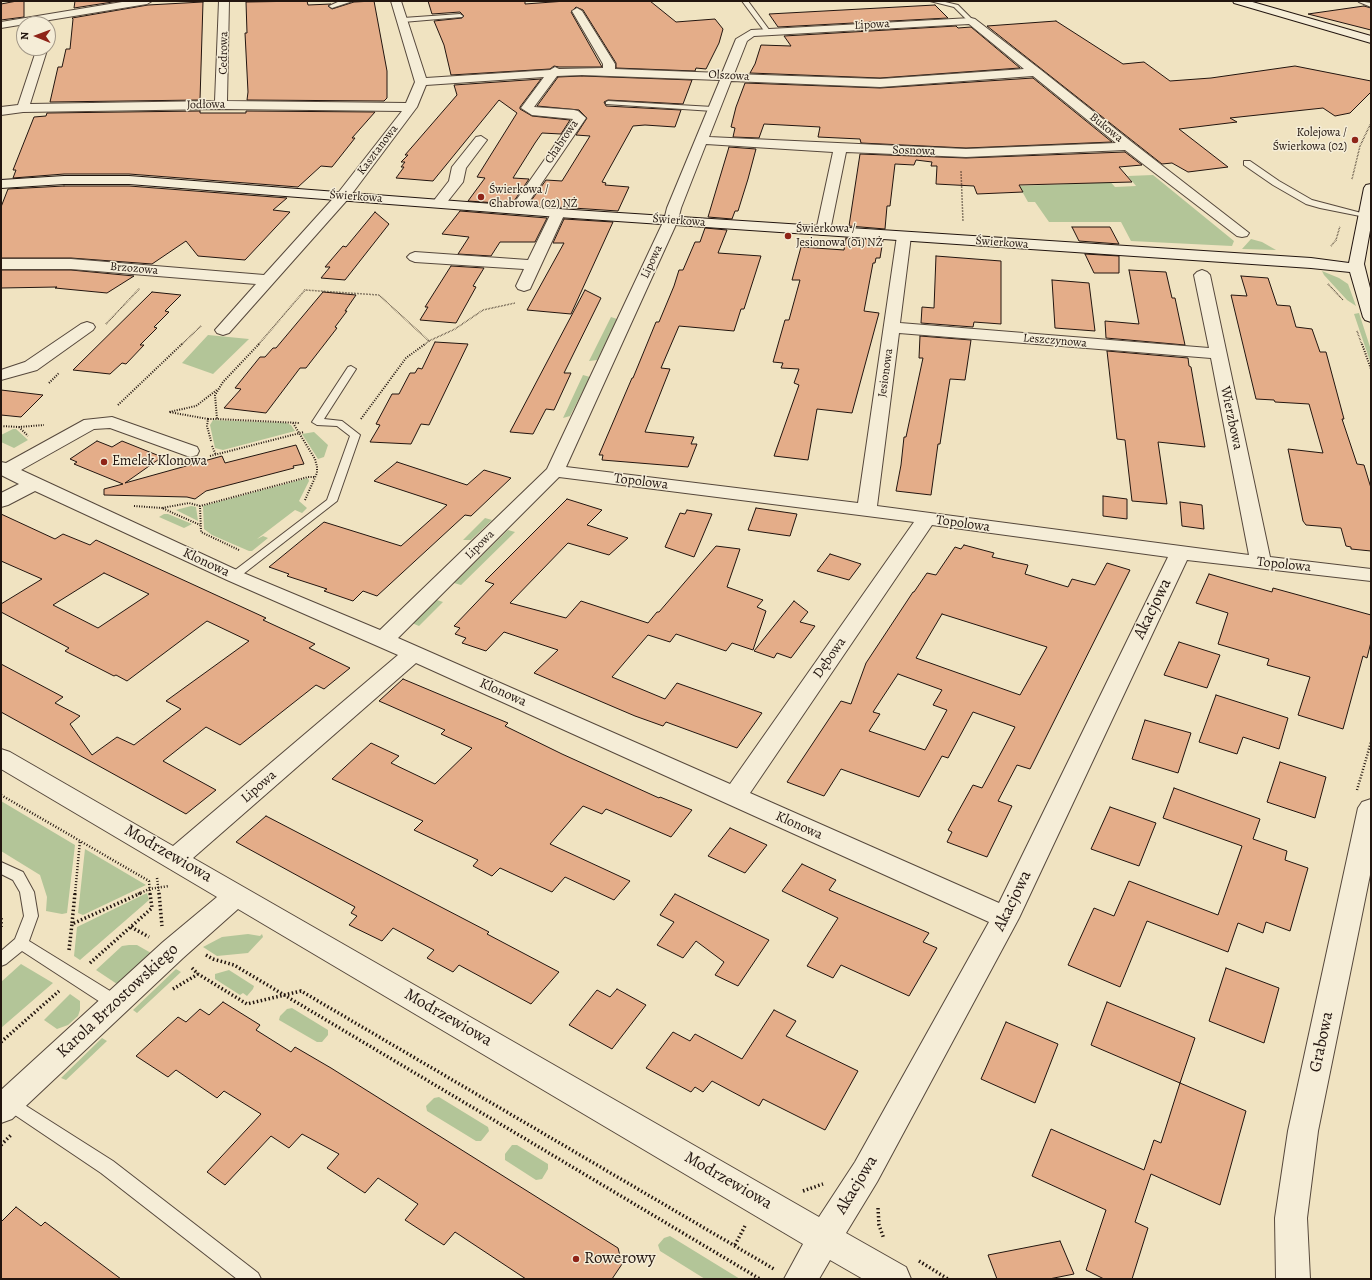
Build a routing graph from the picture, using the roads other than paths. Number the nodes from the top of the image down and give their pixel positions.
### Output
1 (148, 1) edge
2 (224, 1) edge
3 (350, 1) edge
4 (396, 1) edge
5 (745, 1) edge
6 (933, 1) edge
7 (1238, 1) edge
8 (1361, 1) edge
9 (1371, 4) edge
10 (332, 6) dead end
11 (577, 11) dead end
12 (460, 16) dead end
13 (403, 20) junction
14 (971, 21) junction
15 (1, 25) edge
16 (767, 31) junction
17 (1371, 40) edge
18 (40, 56) edge
19 (555, 71) junction
20 (609, 71) junction
21 (1037, 72) junction
22 (727, 76) junction
23 (421, 82) junction
24 (608, 103) dead end
25 (222, 104) junction
26 (411, 107) junction
27 (23, 108) junction
28 (713, 110) junction
29 (1, 111) edge
30 (481, 140) dead end
31 (701, 140) junction
32 (1128, 146) junction
33 (840, 148) junction
34 (1248, 163) dead end
35 (1, 184) edge
36 (1371, 188) edge
37 (343, 196) junction
38 (439, 203) junction
39 (517, 209) junction
40 (558, 213) junction
41 (1365, 215) junction
42 (670, 220) junction
43 (823, 231) junction
44 (1242, 232) dead end
45 (904, 236) junction
46 (415, 257) dead end
47 (1, 264) edge
48 (533, 265) junction
49 (1356, 268) junction
50 (1202, 275) dead end
51 (267, 280) junction
52 (524, 286) dead end
53 (1371, 317) edge
54 (95, 327) road end
55 (892, 328) junction
56 (223, 330) dead end
57 (1218, 354) junction
58 (351, 369) dead end
59 (1, 375) edge
60 (190, 450) dead end
61 (4, 470) edge
62 (555, 471) junction
63 (35, 483) junction
64 (1, 501) edge
65 (867, 510) junction
66 (925, 519) junction
67 (1180, 553) junction
68 (1261, 562) junction
69 (1371, 575) edge
70 (234, 576) junction
71 (383, 640) junction
72 (414, 653) junction
73 (1, 758) edge
74 (734, 797) junction
75 (1371, 808) edge
76 (184, 863) junction
77 (1, 867) edge
78 (237, 895) junction
79 (1006, 918) junction
80 (21, 943) junction
81 (1, 960) edge
82 (117, 1004) junction
83 (5, 1105) edge
84 (824, 1238) junction
85 (790, 1275) edge
86 (252, 1279) edge
87 (894, 1279) edge
88 (1293, 1279) edge

1 - 15 street
2 - 25 street, Cedrowa
3 - 10 lane
4 - 13 street
5 - 16 lane
6 - 14 lane
7 - 17 street
8 - 9 lane
11 - 20 street
12 - 13 lane
13 - 23 street
14 - 16 street, Lipowa
14 - 21 street, Bukowa
16 - 22 street, Lipowa
18 - 27 street
19 - 20 street, Olszowa
19 - 23 street, Olszowa
19 - 39 street, Chabrowa
20 - 22 street, Olszowa
21 - 22 street, Olszowa
21 - 32 street, Bukowa
22 - 28 street, Lipowa
23 - 26 street, Kasztanowa
24 - 28 lane
25 - 26 street, Jodłowa
25 - 27 street, Jodłowa
26 - 37 street, Kasztanowa
27 - 29 street, Jodłowa
28 - 31 street, Lipowa
30 - 38 street
31 - 33 street, Sosnowa
31 - 42 street, Lipowa
32 - 33 street, Sosnowa
32 - 44 street, Bukowa
33 - 43 street
34 - 41 lane
35 - 37 street, Świerkowa
36 - 41 street
37 - 38 street, Świerkowa
37 - 51 street, Kasztanowa
38 - 39 street, Świerkowa
39 - 40 street, Świerkowa
40 - 42 street, Świerkowa
40 - 48 street
41 - 49 street
42 - 43 street, Świerkowa
42 - 62 street, Lipowa
43 - 45 street, Świerkowa
45 - 49 street, Świerkowa
45 - 55 street, Jesionowa
46 - 48 street
47 - 51 street, Brzozowa
48 - 52 street
49 - 53 street
50 - 57 street, Wierzbowa
51 - 56 street, Kasztanowa
54 - 59 street
55 - 57 street, Leszczynowa
55 - 65 street, Jesionowa
57 - 68 street, Wierzbowa
58 - 70 lane
60 - 61 street
61 - 63 street, Klonowa
62 - 65 street, Topolowa
62 - 71 street, Lipowa
63 - 64 street
63 - 70 street, Klonowa
65 - 66 street, Topolowa
66 - 67 street, Topolowa
66 - 74 street, Dębowa
67 - 68 street, Topolowa
67 - 79 street, Akacjowa
68 - 69 street, Topolowa
70 - 71 street, Klonowa
71 - 72 street, Klonowa
72 - 74 street, Klonowa
72 - 76 street, Lipowa
73 - 76 street, Modrzewiowa
74 - 79 street, Klonowa
75 - 88 street, Grabowa
76 - 78 street, Modrzewiowa
77 - 80 lane
78 - 82 street, Karola Brzostowskiego
78 - 84 street, Modrzewiowa
79 - 84 street, Akacjowa
80 - 81 lane
80 - 82 lane
82 - 83 street, Karola Brzostowskiego
83 - 86 lane
84 - 85 street, Akacjowa
84 - 87 street, Modrzewiowa

